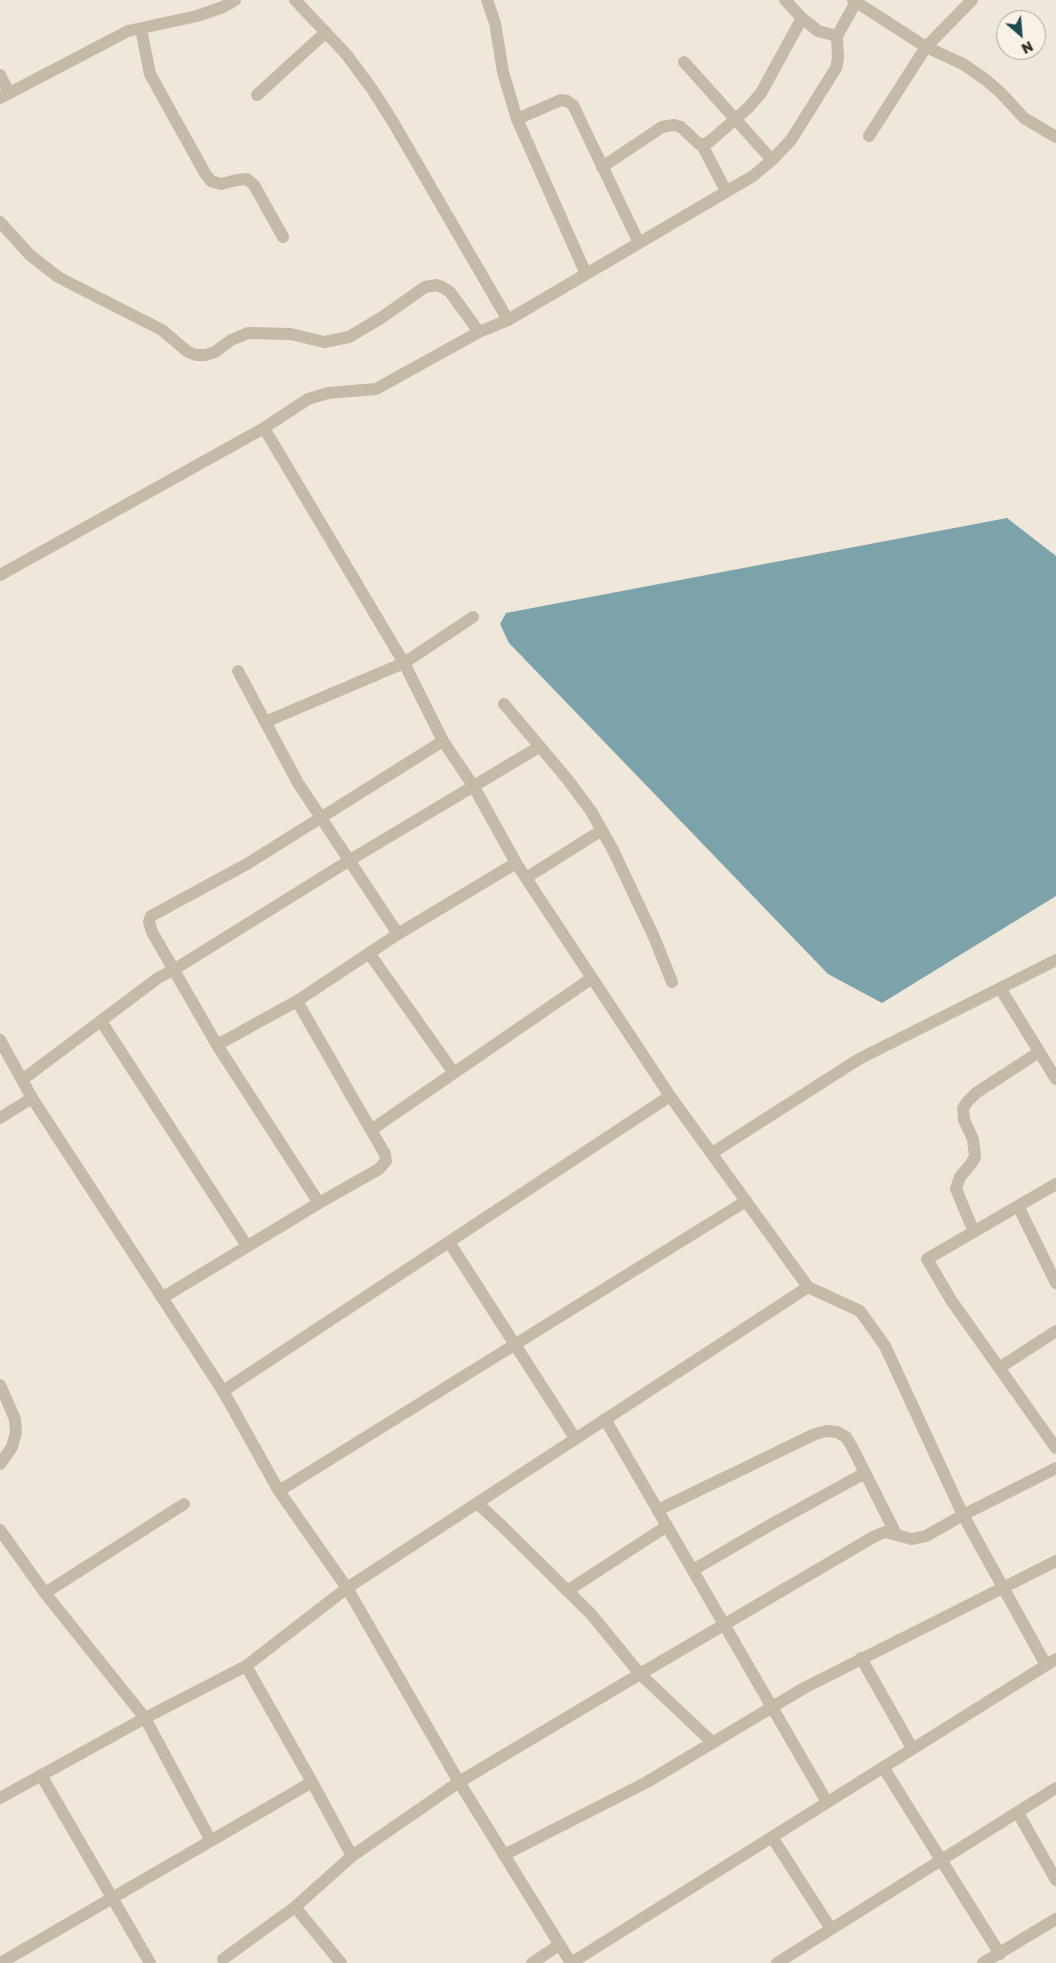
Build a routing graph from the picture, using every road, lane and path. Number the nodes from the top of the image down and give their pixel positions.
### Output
1 (235, 0) edge
2 (295, 0) edge
3 (487, 0) edge
4 (785, 0) edge
5 (972, 0) edge
6 (854, 1) edge
7 (802, 18) junction
8 (141, 28) junction
9 (326, 32) junction
10 (837, 36) junction
11 (926, 47) junction
12 (684, 62) dead end
13 (0, 75) edge
14 (4, 95) edge
15 (258, 95) dead end
16 (516, 119) junction
17 (735, 120) junction
18 (869, 136) dead end
19 (1056, 136) edge
20 (702, 145) junction
21 (772, 160) junction
22 (602, 167) junction
23 (726, 191) junction
24 (0, 222) edge
25 (283, 237) dead end
26 (639, 242) junction
27 (586, 274) junction
28 (508, 320) junction
29 (478, 332) junction
30 (264, 428) junction
31 (0, 575) edge
32 (473, 617) dead end
33 (404, 663) junction
34 (238, 671) dead end
35 (504, 704) dead end
36 (265, 722) junction
37 (443, 742) junction
38 (539, 747) junction
39 (474, 787) junction
40 (321, 818) junction
41 (602, 830) junction
42 (350, 860) junction
43 (516, 862) junction
44 (526, 878) junction
45 (398, 934) junction
46 (369, 952) junction
47 (1056, 960) edge
48 (175, 969) junction
49 (592, 978) junction
50 (672, 982) dead end
51 (1000, 988) junction
52 (297, 1001) junction
53 (101, 1021) junction
54 (0, 1040) edge
55 (217, 1045) junction
56 (1040, 1052) junction
57 (454, 1073) junction
58 (1056, 1079) edge
59 (22, 1080) junction
60 (670, 1096) junction
61 (32, 1098) junction
62 (0, 1118) edge
63 (371, 1130) junction
64 (712, 1153) junction
65 (1056, 1184) edge
66 (746, 1201) junction
67 (319, 1203) junction
68 (1018, 1206) junction
69 (974, 1232) junction
70 (449, 1242) junction
71 (247, 1246) junction
72 (1056, 1283) edge
73 (808, 1287) junction
74 (162, 1298) junction
75 (1056, 1331) edge
76 (515, 1344) junction
77 (999, 1368) junction
78 (0, 1385) edge
79 (223, 1391) junction
80 (605, 1418) junction
81 (575, 1438) junction
82 (1056, 1448) edge
83 (0, 1464) edge
84 (1056, 1468) edge
85 (865, 1473) junction
86 (279, 1491) junction
87 (477, 1503) junction
88 (184, 1504) dead end
89 (658, 1510) junction
90 (963, 1515) junction
91 (667, 1526) junction
92 (0, 1530) edge
93 (896, 1534) junction
94 (1056, 1561) edge
95 (693, 1570) junction
96 (347, 1588) junction
97 (1002, 1588) junction
98 (567, 1591) junction
99 (45, 1593) junction
100 (724, 1624) junction
101 (861, 1658) junction
102 (1051, 1662) edge
103 (246, 1666) junction
104 (640, 1674) junction
105 (773, 1708) junction
106 (145, 1718) junction
107 (713, 1743) junction
108 (912, 1748) junction
109 (883, 1766) junction
110 (41, 1775) junction
111 (312, 1782) junction
112 (459, 1782) junction
113 (1056, 1788) edge
114 (0, 1798) edge
115 (827, 1802) junction
116 (1018, 1813) junction
117 (772, 1837) junction
118 (211, 1841) junction
119 (352, 1856) junction
120 (504, 1856) junction
121 (942, 1860) junction
122 (1056, 1880) edge
123 (112, 1898) junction
124 (295, 1907) junction
125 (1056, 1920) edge
126 (831, 1929) junction
127 (559, 1945) junction
128 (1000, 1954) junction
129 (3, 1959) edge
130 (221, 1962) edge
131 (150, 1963) edge
132 (341, 1963) edge
133 (532, 1963) edge
134 (571, 1963) edge
135 (777, 1963) edge
136 (983, 1963) edge

1 - 8 street
2 - 9 street
3 - 16 street
4 - 7 street
5 - 11 street
6 - 10 street
6 - 11 street
7 - 10 street
7 - 17 street
8 - 14 street
8 - 25 street
9 - 15 street
9 - 28 street
10 - 21 street
11 - 18 street
11 - 19 street
12 - 17 street
13 - 14 street
16 - 22 street
16 - 27 street
17 - 20 street
17 - 21 street
20 - 22 street
20 - 23 street
21 - 23 street
22 - 26 street
23 - 26 street
24 - 29 street
26 - 27 street
27 - 28 street
28 - 29 street
29 - 30 street
30 - 31 street
30 - 33 street
32 - 33 street
33 - 36 street
33 - 37 street
34 - 36 street
35 - 38 street
36 - 40 street
37 - 39 street
37 - 40 street
38 - 39 street
38 - 41 street
39 - 42 street
39 - 43 street
40 - 42 street
40 - 48 street
41 - 44 street
41 - 50 street
42 - 45 street
42 - 48 street
43 - 44 street
43 - 45 street
44 - 49 street
45 - 46 street
46 - 52 street
46 - 57 street
47 - 51 street
48 - 53 street
48 - 55 street
49 - 57 street
49 - 60 street
51 - 56 street
51 - 64 street
52 - 55 street
52 - 63 street
53 - 59 street
53 - 71 street
54 - 59 street
55 - 67 street
56 - 58 street
56 - 69 street
57 - 63 street
59 - 61 street
60 - 64 street
60 - 70 street
61 - 62 street
61 - 74 street
63 - 67 street
64 - 66 street
65 - 68 street
66 - 73 street
66 - 76 street
67 - 71 street
68 - 69 street
68 - 72 street
69 - 77 street
70 - 76 street
70 - 79 street
71 - 74 street
73 - 80 street
73 - 90 street
74 - 79 street
75 - 77 street
76 - 81 street
76 - 86 street
77 - 82 street
78 - 83 street
79 - 86 street
80 - 81 street
80 - 89 street
81 - 87 street
84 - 90 street
85 - 89 street
85 - 93 street
85 - 95 street
86 - 96 street
87 - 96 street
87 - 98 street
88 - 99 street
89 - 91 street
90 - 93 street
90 - 97 street
91 - 95 street
91 - 98 street
92 - 99 street
93 - 100 street
94 - 97 street
95 - 100 street
96 - 103 street
96 - 112 street
97 - 101 street
97 - 102 street
98 - 104 street
99 - 106 street
100 - 104 street
100 - 105 street
101 - 105 street
101 - 108 street
102 - 108 street
103 - 106 street
103 - 111 street
104 - 107 street
104 - 112 street
105 - 107 street
105 - 115 street
106 - 110 street
106 - 118 street
107 - 120 street
108 - 109 street
109 - 115 street
109 - 121 street
110 - 114 street
110 - 123 street
111 - 118 street
111 - 119 street
112 - 119 street
112 - 120 street
113 - 116 street
115 - 117 street
116 - 121 street
116 - 122 street
117 - 126 street
117 - 134 street
118 - 123 street
119 - 124 street
120 - 127 street
121 - 126 street
121 - 128 street
123 - 129 street
123 - 131 street
124 - 130 street
124 - 132 street
125 - 128 street
126 - 135 street
127 - 133 street
127 - 134 street
128 - 136 street

